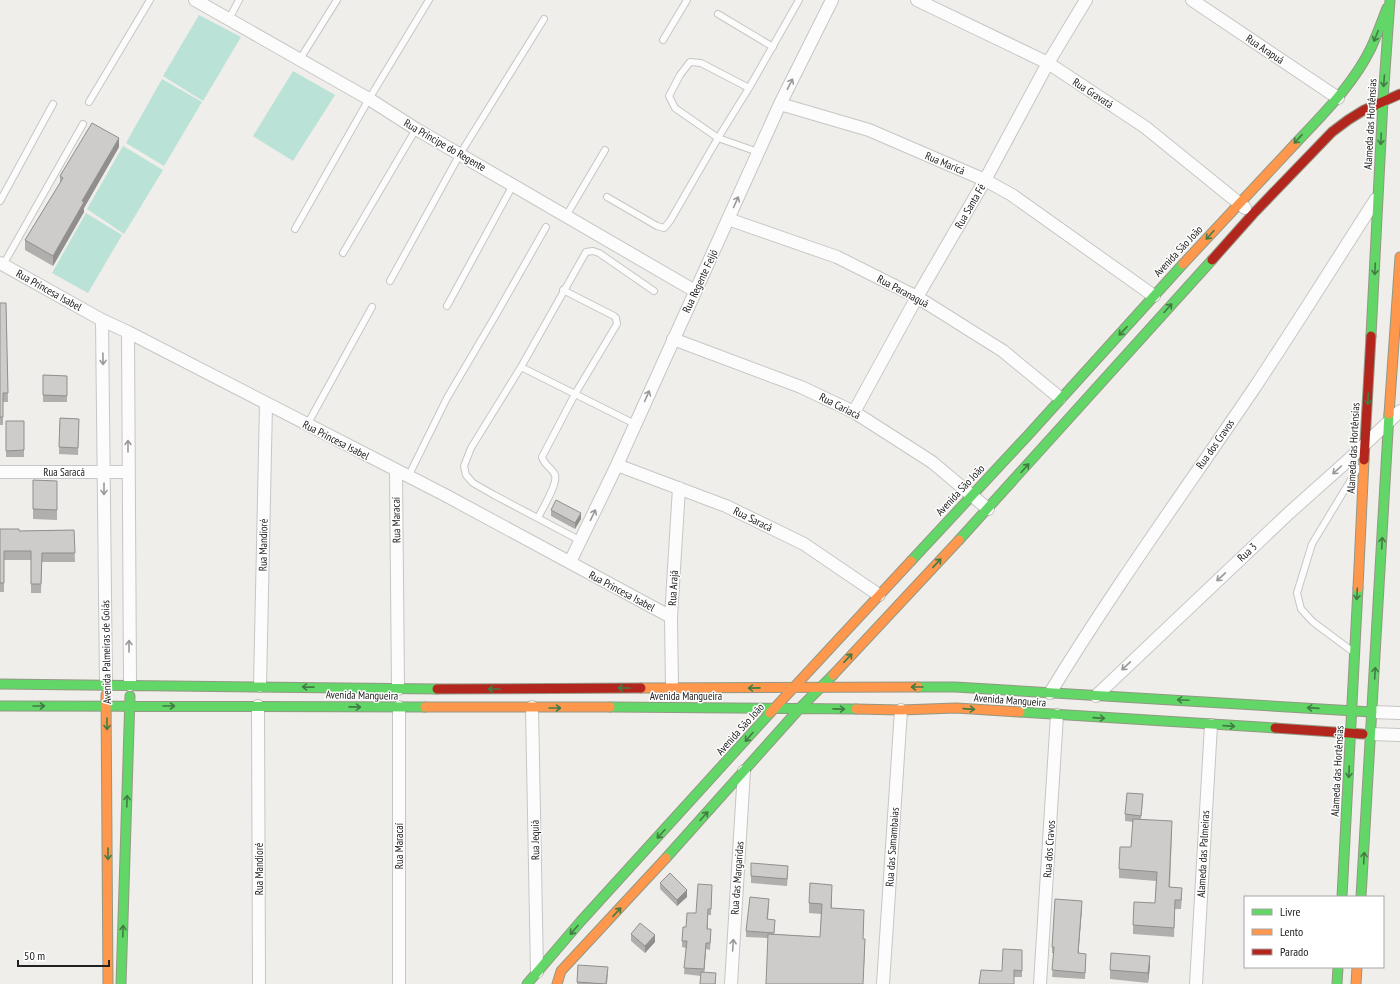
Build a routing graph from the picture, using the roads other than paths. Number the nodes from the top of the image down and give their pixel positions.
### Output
1 (150, 0) edge
2 (195, 0) edge
3 (239, 0) edge
4 (337, 0) edge
5 (429, 0) edge
6 (686, 0) edge
7 (799, 0) edge
8 (832, 0) edge
9 (917, 0) edge
10 (1086, 0) edge
11 (1192, 0) edge
12 (1390, 0) edge
13 (718, 14) dead end
14 (229, 19) junction
15 (544, 19) dead end
16 (663, 40) dead end
17 (773, 47) junction
18 (300, 60) junction
19 (1048, 63) junction
20 (749, 88) junction
21 (1400, 94) edge
22 (1338, 98) junction
23 (369, 99) junction
24 (1383, 100) junction
25 (90, 102) dead end
26 (54, 104) dead end
27 (780, 104) junction
28 (83, 124) dead end
29 (416, 129) junction
30 (718, 138) junction
31 (605, 150) dead end
32 (758, 152) junction
33 (460, 154) junction
34 (985, 180) junction
35 (513, 185) junction
36 (1379, 194) junction
37 (607, 197) dead end
38 (0, 201) edge
39 (1238, 203) junction
40 (1253, 214) junction
41 (566, 216) junction
42 (728, 219) junction
43 (546, 227) dead end
44 (295, 229) dead end
45 (343, 253) dead end
46 (1400, 257) edge
47 (2, 264) edge
48 (390, 281) dead end
49 (563, 290) junction
50 (695, 290) junction
51 (654, 291) dead end
52 (1154, 296) junction
53 (917, 297) junction
54 (446, 306) dead end
55 (372, 307) dead end
56 (102, 320) junction
57 (128, 332) junction
58 (673, 340) junction
59 (521, 367) junction
60 (575, 394) junction
61 (1060, 398) junction
62 (266, 404) junction
63 (1400, 411) edge
64 (854, 412) junction
65 (1390, 421) junction
66 (635, 424) junction
67 (307, 425) junction
68 (1366, 444) junction
69 (1364, 458) junction
70 (617, 465) junction
71 (396, 471) junction
72 (0, 472) edge
73 (104, 472) junction
74 (128, 472) junction
75 (408, 476) junction
76 (679, 488) junction
77 (972, 495) junction
78 (988, 509) junction
79 (538, 518) junction
80 (581, 541) junction
81 (570, 562) junction
82 (879, 595) junction
83 (671, 617) junction
84 (1355, 653) junction
85 (0, 684) edge
86 (106, 685) junction
87 (130, 685) junction
88 (260, 686) junction
89 (793, 687) junction
90 (822, 687) junction
91 (672, 688) junction
92 (398, 689) junction
93 (1050, 693) junction
94 (1096, 696) junction
95 (0, 706) edge
96 (107, 706) junction
97 (130, 706) junction
98 (258, 706) junction
99 (399, 707) junction
100 (532, 707) junction
101 (774, 708) junction
102 (800, 708) junction
103 (901, 710) junction
104 (1352, 710) junction
105 (1372, 712) junction
106 (1400, 713) edge
107 (1057, 715) junction
108 (1211, 725) junction
109 (1351, 734) junction
110 (1371, 734) junction
111 (1400, 735) edge
112 (744, 771) junction
113 (1342, 896) edge
114 (1361, 896) edge
115 (1338, 968) edge
116 (1357, 968) edge
117 (537, 972) junction
118 (108, 984) edge
119 (121, 984) edge
120 (259, 984) edge
121 (399, 984) edge
122 (527, 984) edge
123 (557, 984) edge
124 (731, 984) edge
125 (883, 984) edge
126 (1040, 984) edge
127 (1196, 984) edge
128 (1337, 984) edge
129 (1356, 984) edge

1 - 25 lane
2 - 14 street, Rua Príncipe do Regente
3 - 14 lane
4 - 18 lane
5 - 23 lane
6 - 16 lane
7 - 17 lane
27 -> 8 street, Rua Regente Feijó
9 - 19 street, Rua Gravatá
10 - 19 street, Rua Santa Fé
11 - 22 street, Rua Arapuá
12 -> 22 street, Avenida São João
12 -> 24 street, Alameda das Hortênsias
13 - 17 lane
14 - 18 street, Rua Príncipe do Regente
15 - 33 lane
17 - 20 lane
18 - 23 street, Rua Príncipe do Regente
19 - 34 street, Rua Santa Fé
19 - 39 street, Rua Gravatá
20 - 30 lane
20 - 30 lane
21 - 24 street
22 -> 39 street, Avenida São João
23 - 29 street, Rua Príncipe do Regente
23 - 44 lane
24 -> 36 street, Alameda das Hortênsias
24 - 40 street
26 - 38 lane
27 - 32 street, Rua Regente Feijó
27 - 34 street, Rua Maricá
28 - 47 lane
29 - 33 street, Rua Príncipe do Regente
29 - 45 lane
30 - 32 lane
30 - 37 lane
31 - 41 lane
42 -> 32 street, Rua Regente Feijó
33 - 35 street, Rua Príncipe do Regente
33 - 48 lane
34 - 52 street, Rua Maricá
34 - 53 street, Rua Santa Fé
35 - 41 street, Rua Príncipe do Regente
35 - 54 lane
36 -> 68 street, Alameda das Hortênsias
36 - 93 street, Rua dos Cravos
39 - 40 street, Rua Gravatá
39 -> 52 street, Avenida São João
78 -> 40 street
41 - 50 street, Rua Príncipe do Regente
42 - 50 street, Rua Regente Feijó
42 - 53 street, Rua Paranaguá
43 - 75 lane
46 - 65 street
47 - 56 street, Rua Princesa Isabel
49 - 51 lane
49 - 59 lane
49 - 60 lane
50 - 58 street, Rua Regente Feijó
52 -> 61 street, Avenida São João
53 - 61 street, Rua Paranaguá
53 - 64 street, Rua Santa Fé
55 - 67 lane
56 - 57 street, Rua Princesa Isabel
56 -> 73 street, Avenida Palmeiras de Goiás
57 - 62 street, Rua Princesa Isabel
74 -> 57 street
58 - 64 street, Rua Cariacá
66 -> 58 street, Rua Regente Feijó
59 - 60 lane
59 - 79 lane
60 - 66 lane
60 - 79 lane
61 - 77 street, Avenida São João
62 - 67 street, Rua Princesa Isabel
62 - 88 street, Rua Mandioré
63 - 65 street, Rua 3
64 - 77 street, Rua Cariacá
65 - 68 street, Rua 3
105 -> 65 street
66 - 70 street, Rua Regente Feijó
67 - 71 street, Rua Princesa Isabel
68 - 69 street, Alameda das Hortênsias
68 -> 94 street, Rua 3
69 -> 84 street, Alameda das Hortênsias
69 - 84 lane
70 - 76 street, Rua Saracá
80 -> 70 street, Rua Regente Feijó
71 - 75 street, Rua Princesa Isabel
71 - 92 street, Rua Maracaí
72 - 73 street, Rua Saracá
73 - 74 street, Rua Saracá
73 -> 86 street, Avenida Palmeiras de Goiás
87 -> 74 street
75 - 81 street, Rua Princesa Isabel
76 - 82 street, Rua Saracá
76 - 83 street, Rua Arajá
77 - 78 street, Rua Cariacá
77 - 82 street, Avenida São João
90 -> 78 street
79 - 80 lane
80 - 81 street, Rua Regente Feijó
81 - 83 street, Rua Princesa Isabel
82 - 89 street, Avenida São João
83 - 91 street, Rua Arajá
84 - 104 street, Alameda das Hortênsias
85 - 86 street, Avenida Mangueira
86 - 87 street, Avenida Mangueira
86 - 96 street, Avenida Palmeiras de Goiás
87 - 88 street, Avenida Mangueira
87 - 97 street
92 -> 88 street, Avenida Mangueira
89 - 90 street, Avenida Mangueira
89 -> 91 street, Avenida Mangueira
89 - 101 street, Avenida São João
93 -> 90 street, Avenida Mangueira
90 - 102 street
91 -> 92 street, Avenida Mangueira
93 - 94 street, Avenida Mangueira
104 -> 94 street, Avenida Mangueira
95 -> 96 street, Avenida Mangueira
96 - 97 street, Avenida Mangueira
96 -> 118 street, Avenida Palmeiras de Goiás
97 -> 98 street, Avenida Mangueira
119 -> 97 street
98 -> 99 street, Avenida Mangueira
98 - 120 street, Rua Mandioré
99 - 100 street, Avenida Mangueira
99 - 121 street, Rua Maracaí
100 -> 101 street, Avenida Mangueira
100 - 117 street, Rua Jequiá
101 - 102 street, Avenida Mangueira
101 -> 117 street, Avenida São João
102 -> 103 street, Avenida Mangueira
102 - 112 street
103 -> 107 street, Avenida Mangueira
103 - 125 street, Rua das Samambaias
104 - 105 street, Avenida Mangueira
104 - 109 street, Alameda das Hortênsias
105 - 106 street
105 - 110 street
107 -> 108 street, Avenida Mangueira
107 - 126 street, Rua dos Cravos
108 -> 109 street, Avenida Mangueira
108 - 127 street, Alameda das Palmeiras
109 - 110 street, Avenida Mangueira
109 -> 113 street, Alameda das Hortênsias
110 - 111 street
114 -> 110 street
123 -> 112 street
124 -> 112 street, Rua das Margaridas
115 - 128 street
116 - 129 street
117 - 122 street, Avenida São João

